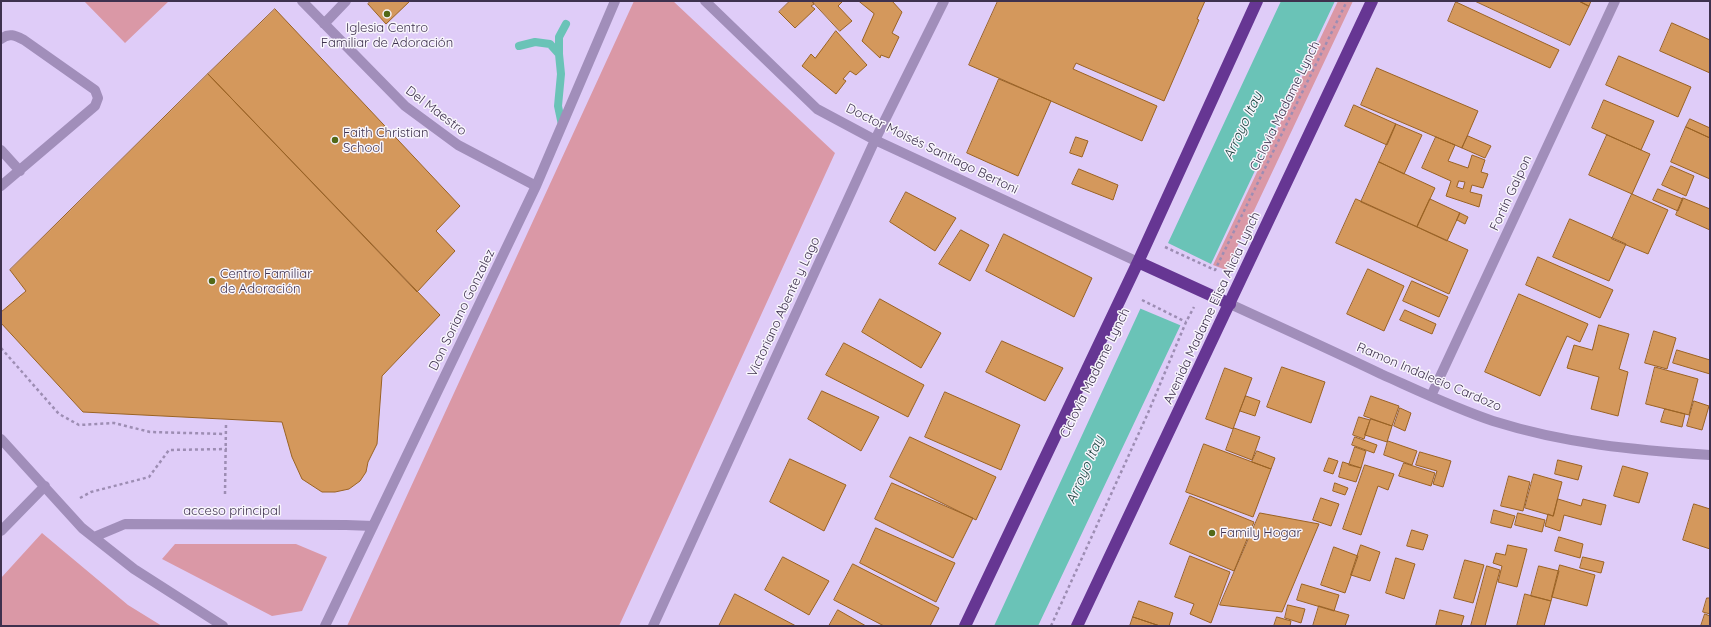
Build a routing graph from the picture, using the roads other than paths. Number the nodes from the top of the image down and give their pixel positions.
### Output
1 (302, 1) edge
2 (346, 1) edge
3 (615, 1) edge
4 (705, 1) edge
5 (944, 1) edge
6 (1257, 1) edge
7 (1372, 1) edge
8 (1614, 1) edge
9 (324, 24) junction
10 (1, 39) edge
11 (875, 140) junction
12 (1, 150) edge
13 (20, 171) junction
14 (1, 186) edge
15 (536, 186) junction
16 (1138, 262) junction
17 (1154, 268) joint
18 (1230, 304) junction
19 (1431, 396) junction
20 (1, 439) edge
21 (1710, 455) edge
22 (45, 486) junction
23 (372, 526) junction
24 (1, 531) edge
25 (94, 538) junction
26 (223, 626) edge
27 (325, 626) edge
28 (652, 626) edge
29 (965, 626) edge
30 (1077, 626) edge

1 - 9 street, Del Maestro
2 - 9 street
3 - 15 street, Don Soriano Gonzalez
4 - 11 street, Doctor Moisés Santiago Bertoni
5 - 11 street, Victoriano Abente y Lago
6 - 16 highway
7 - 18 highway, Avenida Madame Elisa Alicia Lynch
8 - 19 street, Fortín Galpon
9 - 15 street, Del Maestro
10 - 13 street
11 - 16 street, Doctor Moisés Santiago Bertoni
11 - 28 street, Victoriano Abente y Lago
12 - 13 street
13 - 14 street
15 - 23 street, Don Soriano Gonzalez
16 - 17 highway, Doctor Moisés Santiago Bertoni
16 - 29 highway
17 - 18 highway, Ramon Indalecio Cardozo
18 - 19 street, Ramon Indalecio Cardozo
18 - 30 highway, Avenida Madame Elisa Alicia Lynch
19 - 21 street, Ramon Indalecio Cardozo
20 - 22 street
22 - 24 street
22 - 25 street
23 - 25 street, acceso principal
23 - 27 street, Don Soriano Gonzalez
25 - 26 street

